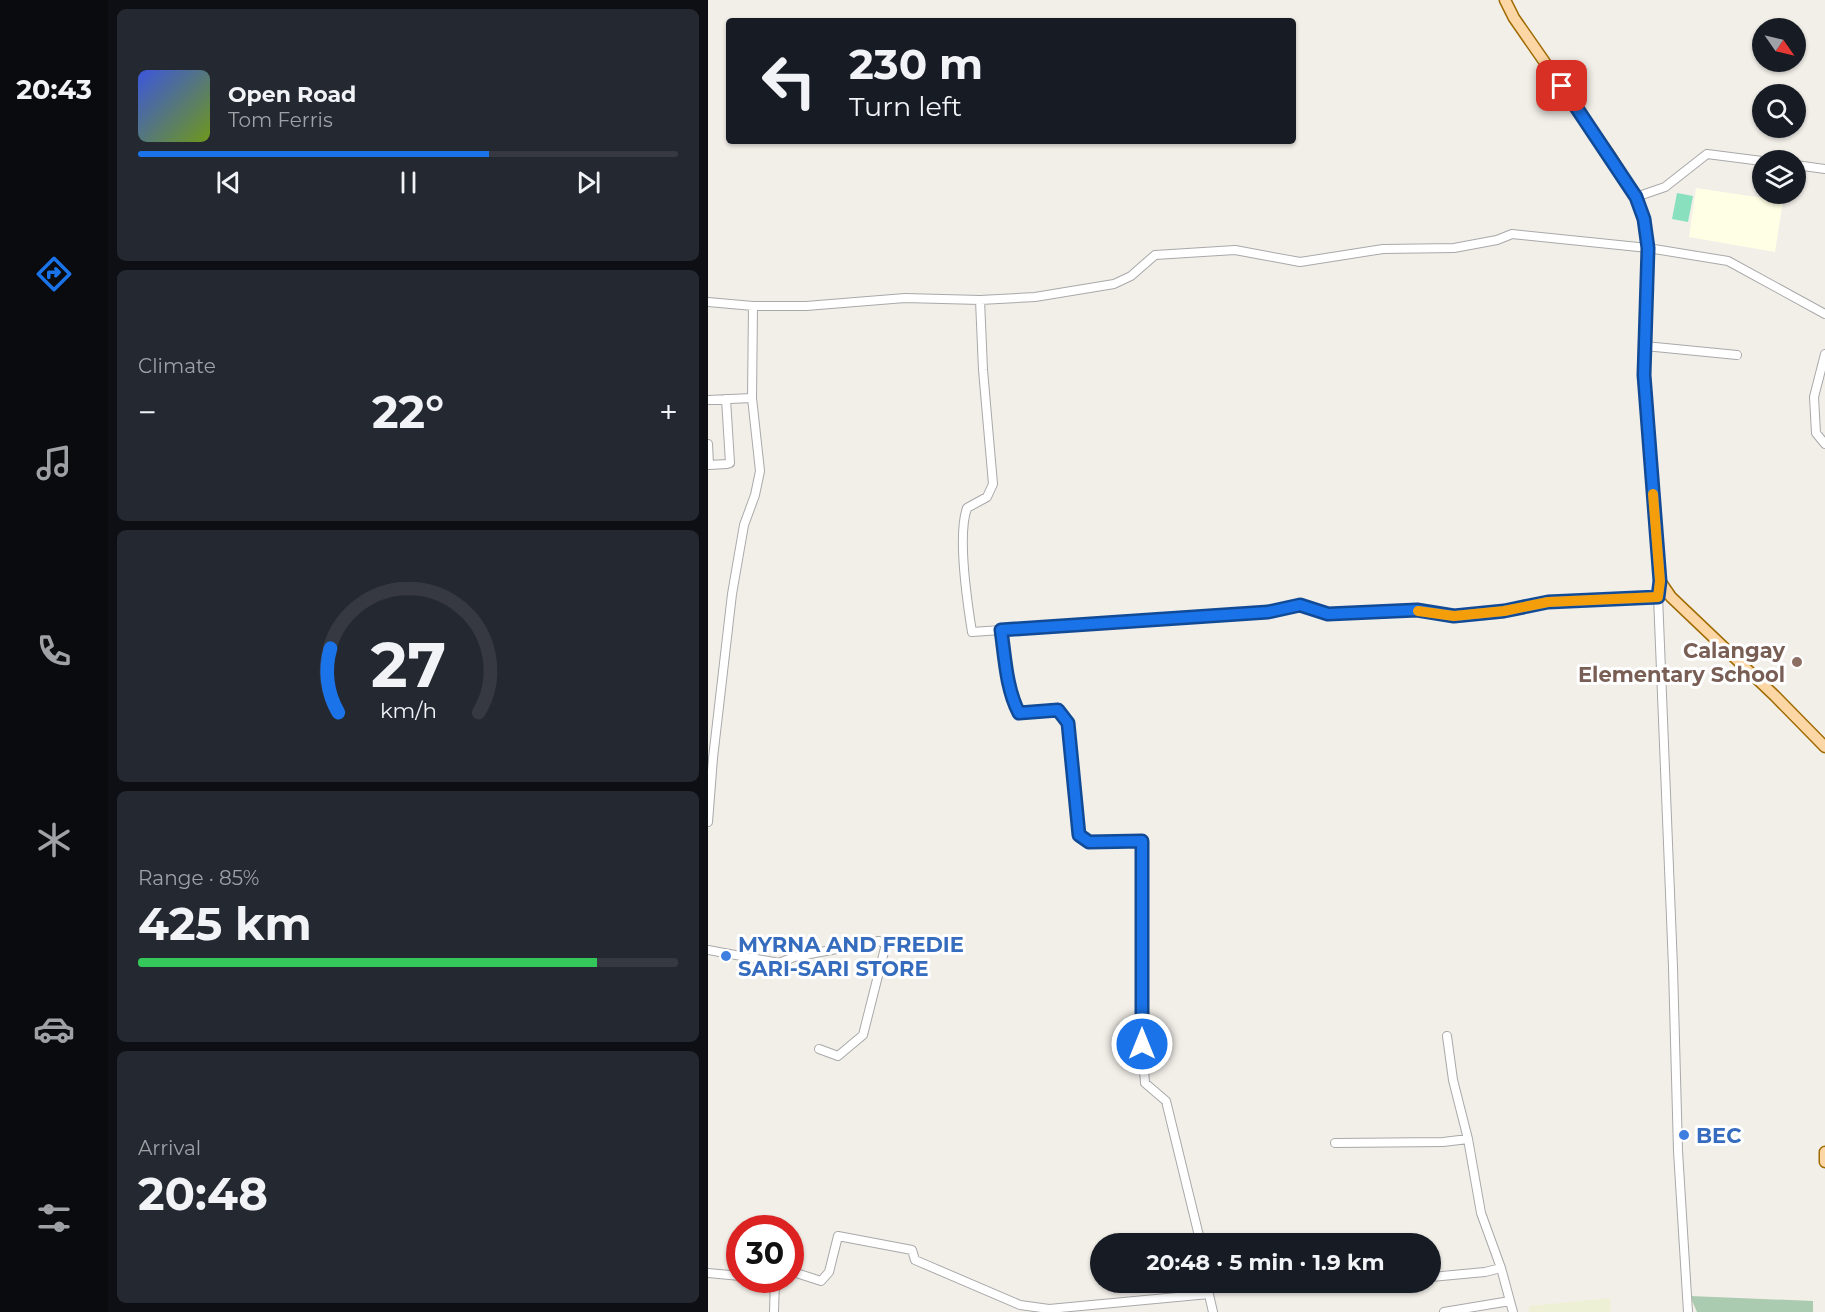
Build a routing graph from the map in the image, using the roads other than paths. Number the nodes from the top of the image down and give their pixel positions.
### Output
1 (1505, 0) edge
2 (1752, 160) edge
3 (1806, 166) edge
4 (1825, 169) edge
5 (1636, 197) junction
6 (1648, 248) junction
7 (980, 300) junction
8 (708, 302) edge
9 (753, 306) junction
10 (1825, 314) edge
11 (1645, 346) junction
12 (1825, 354) edge
13 (1737, 355) dead end
14 (752, 398) junction
15 (726, 399) junction
16 (708, 400) edge
17 (708, 444) edge
18 (1825, 444) edge
19 (1660, 581) junction
20 (1658, 597) junction
21 (1671, 597) junction
22 (1001, 630) junction
23 (1825, 747) edge
24 (708, 822) edge
25 (708, 950) edge
26 (1447, 1036) dead end
27 (819, 1049) dead end
28 (1468, 1139) junction
29 (1335, 1143) dead end
30 (1825, 1152) edge
31 (1825, 1162) edge
32 (1198, 1233) edge
33 (1501, 1268) junction
34 (708, 1273) edge
35 (726, 1275) edge
36 (804, 1276) edge
37 (1441, 1276) edge
38 (775, 1293) edge
39 (1209, 1294) joint
40 (1510, 1301) junction
41 (774, 1312) edge
42 (1213, 1312) edge
43 (1444, 1312) edge
44 (1514, 1312) edge
45 (1688, 1312) edge

1 - 5 main road
2 - 5 street
3 - 4 street
5 - 6 main road
6 - 7 street
6 - 10 street
6 - 11 main road
7 - 9 street
7 - 22 street
8 - 9 street
9 - 14 street
11 - 13 street
11 - 19 main road
12 - 18 street
14 - 15 street
14 - 24 street
15 - 16 street
15 - 17 street
19 - 20 street
19 - 21 main road
20 - 21 street
20 - 22 street
20 - 45 street
21 - 23 main road
22 - 32 street
25 - 27 street
26 - 28 street
28 - 29 street
28 - 33 street
30 - 31 main road
33 - 37 street
33 - 40 street
34 - 35 street
36 - 39 street
38 - 41 street
39 - 42 street
40 - 43 street
40 - 44 street

